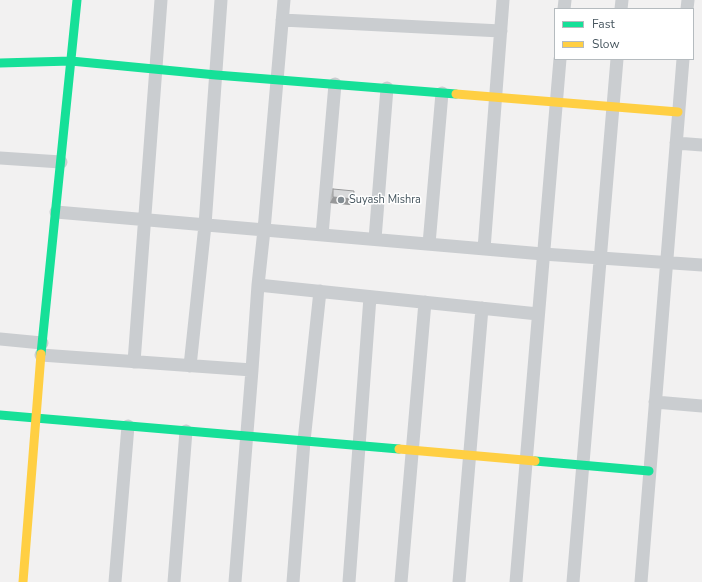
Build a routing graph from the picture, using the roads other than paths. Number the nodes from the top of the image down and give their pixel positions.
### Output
1 (76, 0) edge
2 (161, 0) edge
3 (221, 0) edge
4 (284, 0) edge
5 (503, 0) edge
6 (282, 20) junction
7 (500, 31) junction
8 (560, 60) edge
9 (617, 60) edge
10 (683, 60) edge
11 (71, 61) junction
12 (0, 63) edge
13 (155, 69) junction
14 (216, 75) junction
15 (277, 80) junction
16 (335, 84) junction
17 (387, 88) junction
18 (442, 93) junction
19 (495, 97) junction
20 (556, 102) junction
21 (613, 106) junction
22 (678, 112) junction
23 (676, 143) junction
24 (702, 145) edge
25 (0, 158) edge
26 (61, 162) junction
27 (56, 212) junction
28 (145, 220) junction
29 (205, 225) junction
30 (264, 230) junction
31 (322, 235) junction
32 (375, 239) junction
33 (429, 244) junction
34 (484, 249) junction
35 (543, 254) junction
36 (600, 257) junction
37 (666, 262) junction
38 (702, 265) edge
39 (258, 285) junction
40 (320, 291) junction
41 (370, 297) junction
42 (425, 302) junction
43 (482, 308) junction
44 (538, 314) junction
45 (0, 339) edge
46 (42, 349) junction
47 (134, 362) junction
48 (190, 366) junction
49 (252, 370) junction
50 (654, 402) junction
51 (702, 406) edge
52 (0, 415) edge
53 (36, 418) junction
54 (128, 426) junction
55 (186, 431) junction
56 (247, 436) junction
57 (304, 441) junction
58 (359, 446) junction
59 (412, 451) junction
60 (470, 456) junction
61 (526, 460) junction
62 (583, 465) junction
63 (649, 471) junction
64 (23, 582) edge
65 (115, 582) edge
66 (174, 582) edge
67 (235, 582) edge
68 (293, 582) edge
69 (349, 582) edge
70 (401, 582) edge
71 (459, 582) edge
72 (516, 582) edge
73 (573, 582) edge
74 (641, 582) edge

1 - 11 street
2 - 13 street
3 - 14 street
4 - 6 street
5 - 7 street
6 - 7 street
6 - 15 street
7 - 19 street
8 - 20 street
9 - 21 street
10 - 22 street
11 - 12 street
11 - 13 street
11 - 26 street
13 - 14 street
13 - 28 street
14 - 15 street
14 - 29 street
15 - 16 street
15 - 30 street
16 - 17 street
16 - 31 street
17 - 18 street
17 - 32 street
18 - 19 street
18 - 33 street
19 - 20 street
19 - 34 street
20 - 21 street
20 - 35 street
21 - 22 street
21 - 36 street
22 - 23 street
23 - 24 street
23 - 37 street
25 - 26 street
26 - 27 street
27 - 28 street
27 - 46 street
28 - 29 street
28 - 47 street
29 - 30 street
29 - 48 street
30 - 31 street
30 - 39 street
31 - 32 street
32 - 33 street
33 - 34 street
34 - 35 street
35 - 36 street
35 - 44 street
36 - 37 street
36 - 62 street
37 - 38 street
37 - 50 street
39 - 40 street
39 - 49 street
40 - 41 street
40 - 57 street
41 - 42 street
41 - 58 street
42 - 43 street
42 - 59 street
43 - 44 street
43 - 60 street
44 - 61 street
45 - 46 street
46 - 47 street
46 - 53 street
47 - 48 street
48 - 49 street
49 - 56 street
50 - 51 street
50 - 63 street
52 - 53 street
53 - 54 street
53 - 64 street
54 - 55 street
54 - 65 street
55 - 56 street
55 - 66 street
56 - 57 street
56 - 67 street
57 - 58 street
57 - 68 street
58 - 59 street
58 - 69 street
59 - 60 street
59 - 70 street
60 - 61 street
60 - 71 street
61 - 62 street
61 - 72 street
62 - 63 street
62 - 73 street
63 - 74 street

